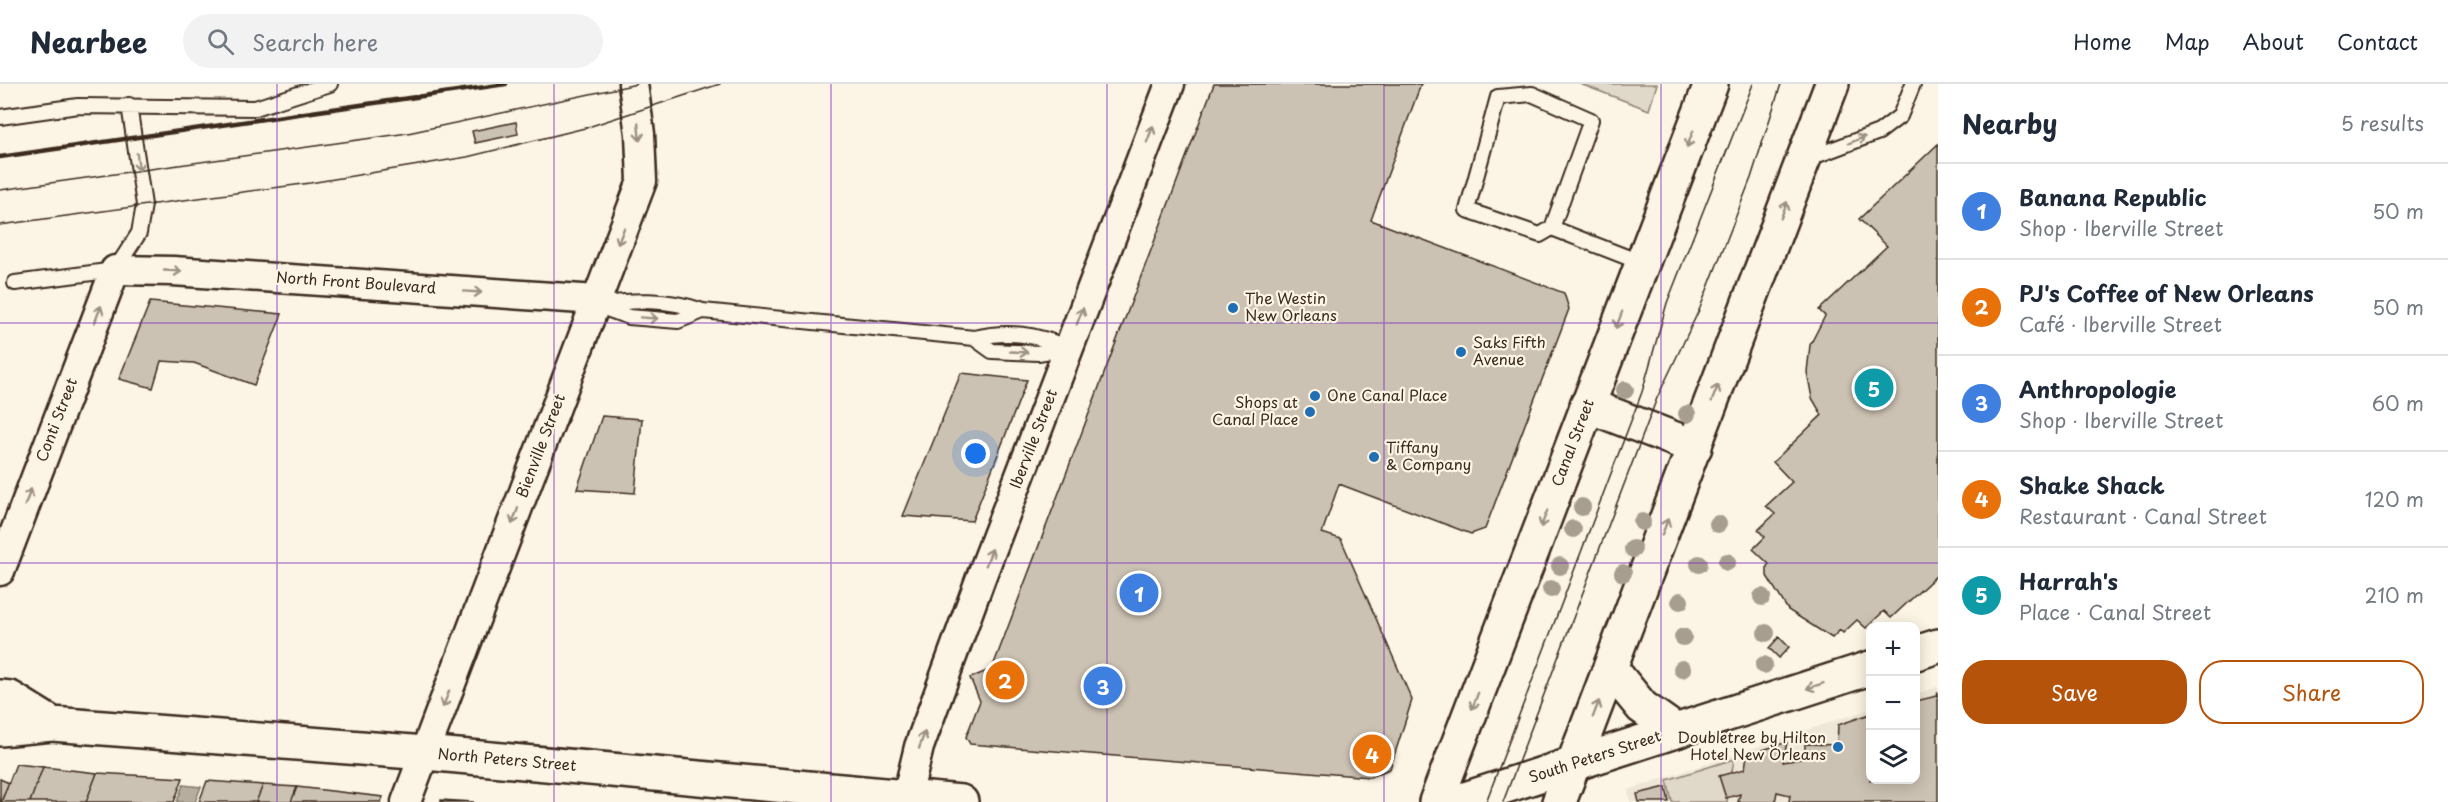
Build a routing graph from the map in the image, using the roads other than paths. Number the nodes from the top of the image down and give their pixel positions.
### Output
1 (330, 84) edge
2 (633, 84) edge
3 (1170, 84) edge
4 (1711, 84) edge
5 (1832, 84) edge
6 (1913, 84) edge
7 (1514, 90) edge
8 (129, 105) junction
9 (0, 117) edge
10 (1803, 161) junction
11 (1552, 228) junction
12 (1642, 263) junction
13 (115, 270) junction
14 (15, 283) dead end
15 (596, 303) junction
16 (1068, 348) junction
17 (1587, 405) junction
18 (1695, 447) junction
19 (0, 571) edge
20 (1938, 646) edge
21 (1920, 652) edge
22 (1611, 669) junction
23 (1866, 669) edge
24 (0, 697) edge
25 (52, 724) junction
26 (0, 729) edge
27 (1676, 731) junction
28 (425, 753) junction
29 (1575, 764) junction
30 (907, 797) junction
31 (406, 802) edge
32 (961, 802) edge
33 (1436, 802) edge
34 (1456, 802) edge
35 (1559, 802) edge

1 - 8 lane
2 -> 15 street, Bienville Street
16 -> 3 street, Iberville Street
4 -> 12 main road, Canal Street
5 - 10 main road
10 -> 6 lane
7 - 11 lane
7 - 11 lane
8 - 9 lane
8 -> 13 lane
18 -> 10 main road
11 - 12 lane
12 -> 17 main road, Canal Street
13 - 14 lane
13 -> 15 street, North Front Boulevard
19 -> 13 street, Conti Street
15 - 16 lane
15 -> 28 street, Bienville Street
30 -> 16 street, Iberville Street
17 - 18 main road
17 -> 33 main road, Canal Street
22 -> 18 main road
20 - 21 main road
22 - 27 main road
29 -> 22 main road
23 -> 27 main road, South Peters Street
24 - 25 main road, North Peters Street
25 - 26 main road, North Peters Street
25 - 28 main road, North Peters Street
27 - 29 main road, South Peters Street
28 - 30 main road, North Peters Street
28 - 31 street, Bienville Street
29 - 34 main road, South Peters Street
29 - 35 main road
30 - 32 main road, North Peters Street

